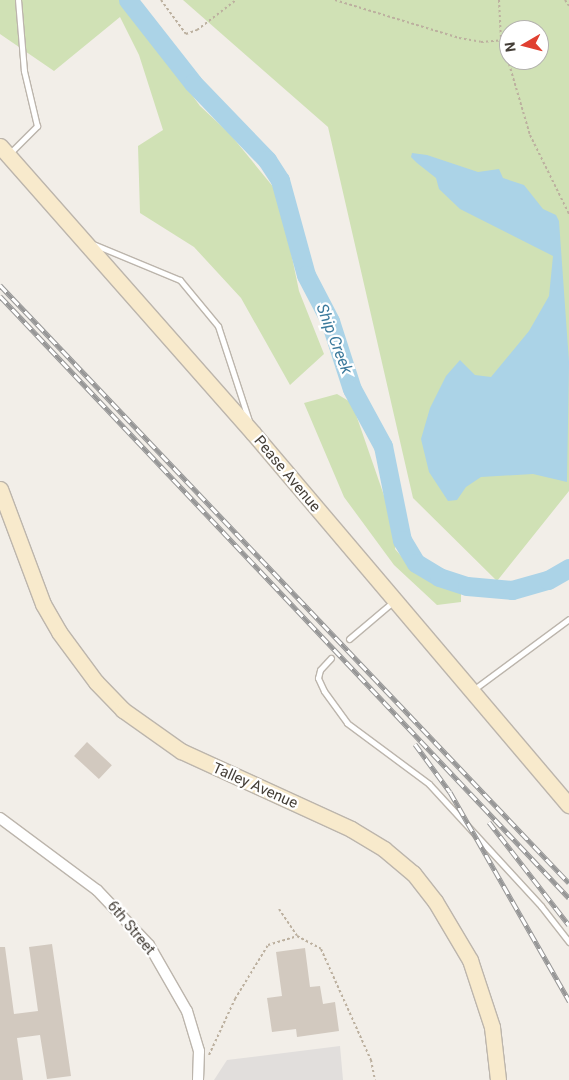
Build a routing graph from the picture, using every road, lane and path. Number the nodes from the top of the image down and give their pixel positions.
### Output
1 (18, 0) edge
2 (161, 0) edge
3 (236, 0) edge
4 (335, 0) edge
5 (499, 0) edge
6 (565, 0) edge
7 (569, 6) edge
8 (500, 20) edge
9 (499, 40) edge
10 (511, 70) edge
11 (4, 151) edge
12 (569, 214) edge
13 (82, 239) junction
14 (253, 433) junction
15 (0, 489) edge
16 (394, 601) junction
17 (569, 619) edge
18 (349, 639) dead end
19 (331, 658) dead end
20 (472, 690) junction
21 (569, 806) edge
22 (0, 818) edge
23 (279, 908) dead end
24 (297, 936) junction
25 (569, 942) edge
26 (200, 1065) junction
27 (198, 1080) edge
28 (375, 1080) edge
29 (498, 1080) edge

1 - 11 lane
2 - 3 path
4 - 9 path
5 - 8 path
6 - 7 path
10 - 12 path
11 - 13 street, Pease Avenue
13 - 14 street, Pease Avenue
13 - 14 lane
14 - 16 street, Pease Avenue
15 - 29 street, Talley Avenue
16 - 18 lane
16 - 20 street, Pease Avenue
17 - 20 lane
19 - 25 lane
20 - 21 street, Pease Avenue
22 - 26 street, 6th Street
23 - 24 path
24 - 26 path
24 - 28 path
26 - 27 street, 6th Street

